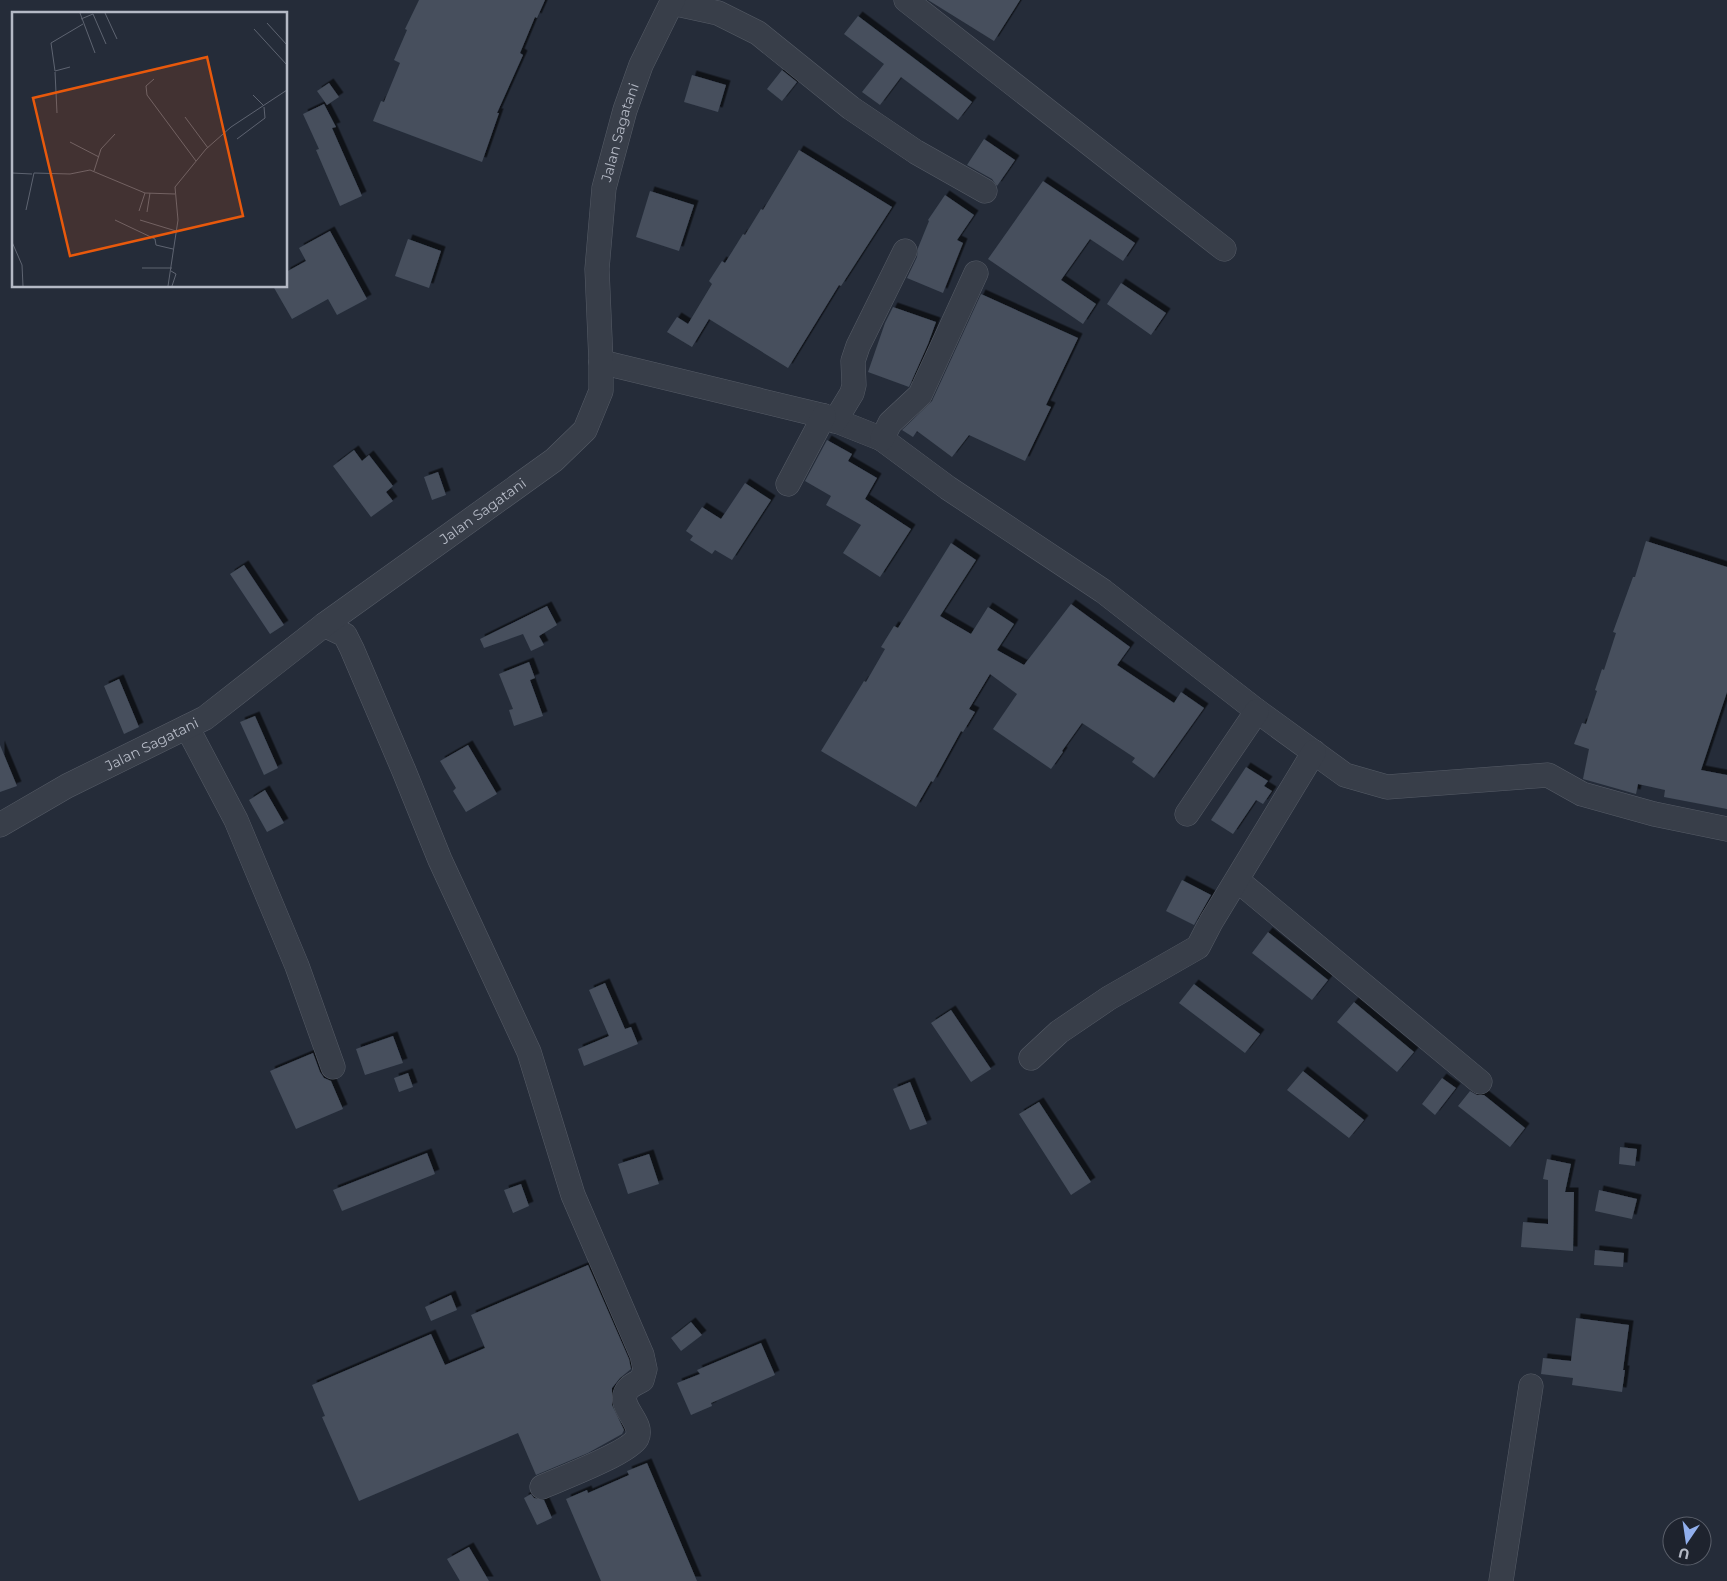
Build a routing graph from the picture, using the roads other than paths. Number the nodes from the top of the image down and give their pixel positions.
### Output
1 (906, 0) edge
2 (672, 2) edge
3 (985, 191) dead end
4 (1224, 249) dead end
5 (905, 251) dead end
6 (976, 273) dead end
7 (601, 362) junction
8 (830, 419) junction
9 (882, 439) junction
10 (788, 484) dead end
11 (324, 625) junction
12 (1257, 710) junction
13 (187, 727) junction
14 (1314, 752) junction
15 (1187, 814) dead end
16 (0, 825) edge
17 (1727, 829) edge
18 (1237, 880) junction
19 (1031, 1058) dead end
20 (332, 1067) dead end
21 (1480, 1082) dead end
22 (1530, 1386) dead end
23 (542, 1487) dead end
24 (1502, 1581) edge

1 - 4 street
2 - 3 street
2 - 7 street, Jalan Sagatani
5 - 8 street
6 - 9 street
7 - 8 street
7 - 11 street, Jalan Sagatani
8 - 9 street
8 - 10 street
9 - 12 street
11 - 13 street, Jalan Sagatani
11 - 23 street
12 - 14 street
12 - 15 street
13 - 16 street, Jalan Sagatani
13 - 20 street
14 - 17 street
14 - 18 street
18 - 19 street
18 - 21 street
22 - 24 street

